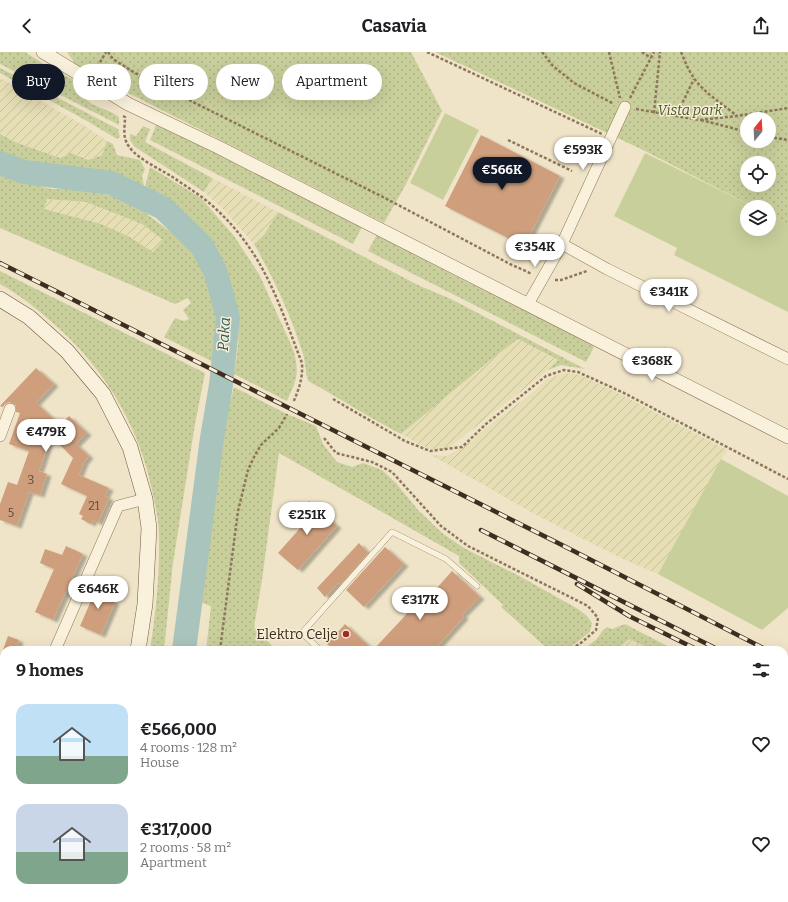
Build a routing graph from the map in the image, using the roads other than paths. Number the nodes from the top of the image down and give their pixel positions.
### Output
1 (51, 54) edge
2 (624, 107) road end
3 (562, 244) junction
4 (0, 299) edge
5 (528, 304) junction
6 (788, 359) edge
7 (10, 409) dead end
8 (0, 436) edge
9 (788, 437) edge
10 (144, 499) junction
11 (477, 586) dead end
12 (57, 646) edge
13 (139, 646) edge
14 (316, 646) edge

1 - 5 street
2 - 3 street
3 - 5 street
3 - 6 street
4 - 10 main road
5 - 9 street
7 - 8 street
10 - 12 street
10 - 13 main road
11 - 14 lane

